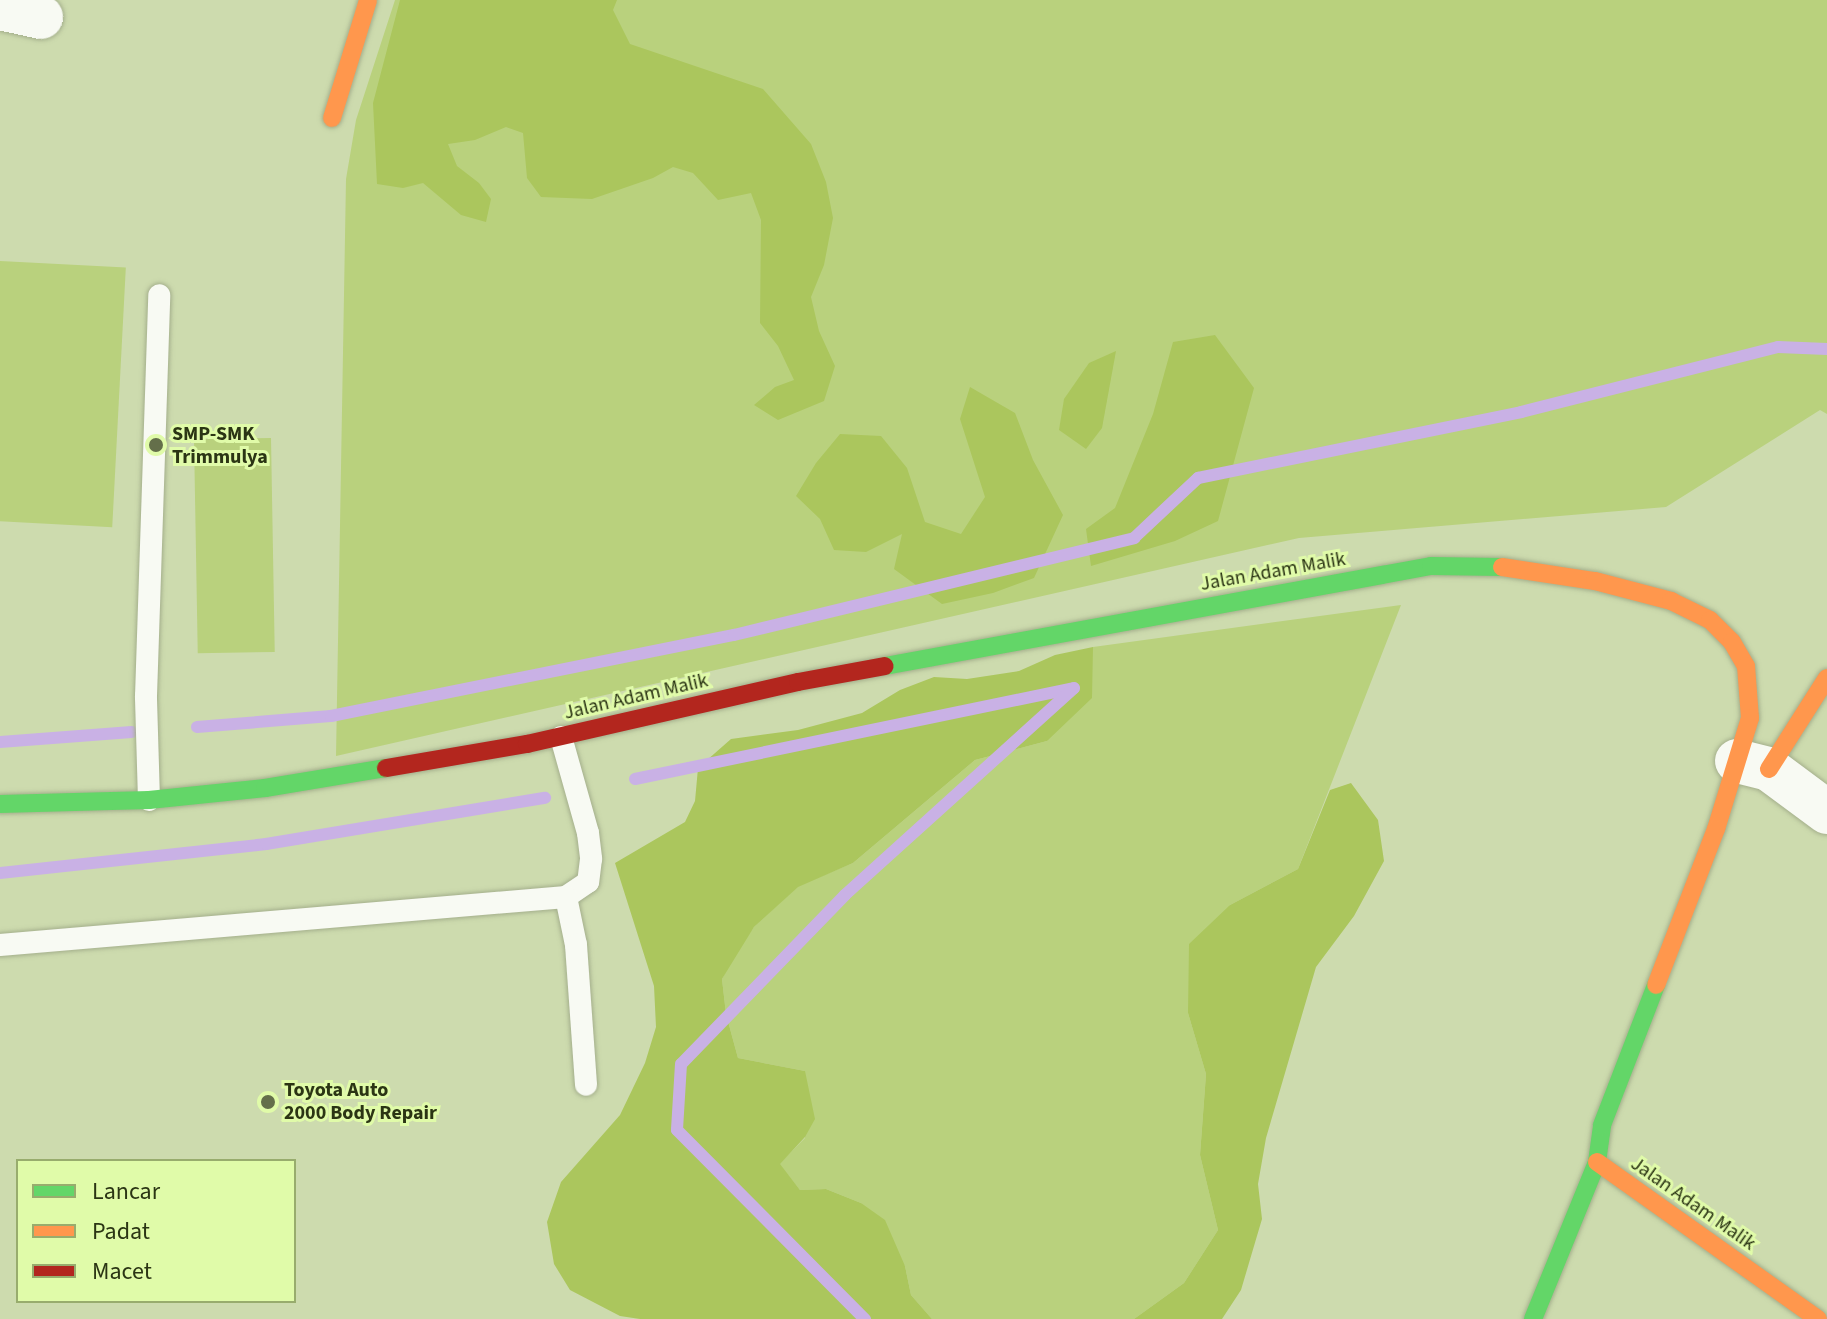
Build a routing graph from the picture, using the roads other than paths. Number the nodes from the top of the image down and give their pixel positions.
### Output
1 (368, 0) edge
2 (332, 118) dead end
3 (159, 295) dead end
4 (1827, 678) edge
5 (561, 737) junction
6 (1753, 765) junction
7 (149, 800) junction
8 (0, 804) edge
9 (1827, 812) edge
10 (566, 897) junction
11 (0, 945) edge
12 (586, 1085) dead end
13 (1597, 1162) junction
14 (1533, 1319) edge
15 (1818, 1319) edge

1 - 2 street
3 - 7 lane
4 - 6 street
5 - 6 street, Jalan Adam Malik
5 - 7 street, Jalan Adam Malik
5 - 10 lane
6 - 9 street
6 - 13 street, Jalan Adam Malik
7 - 8 street, Jalan Adam Malik
10 - 11 lane
10 - 12 lane
13 - 14 street
13 - 15 street, Jalan Adam Malik

